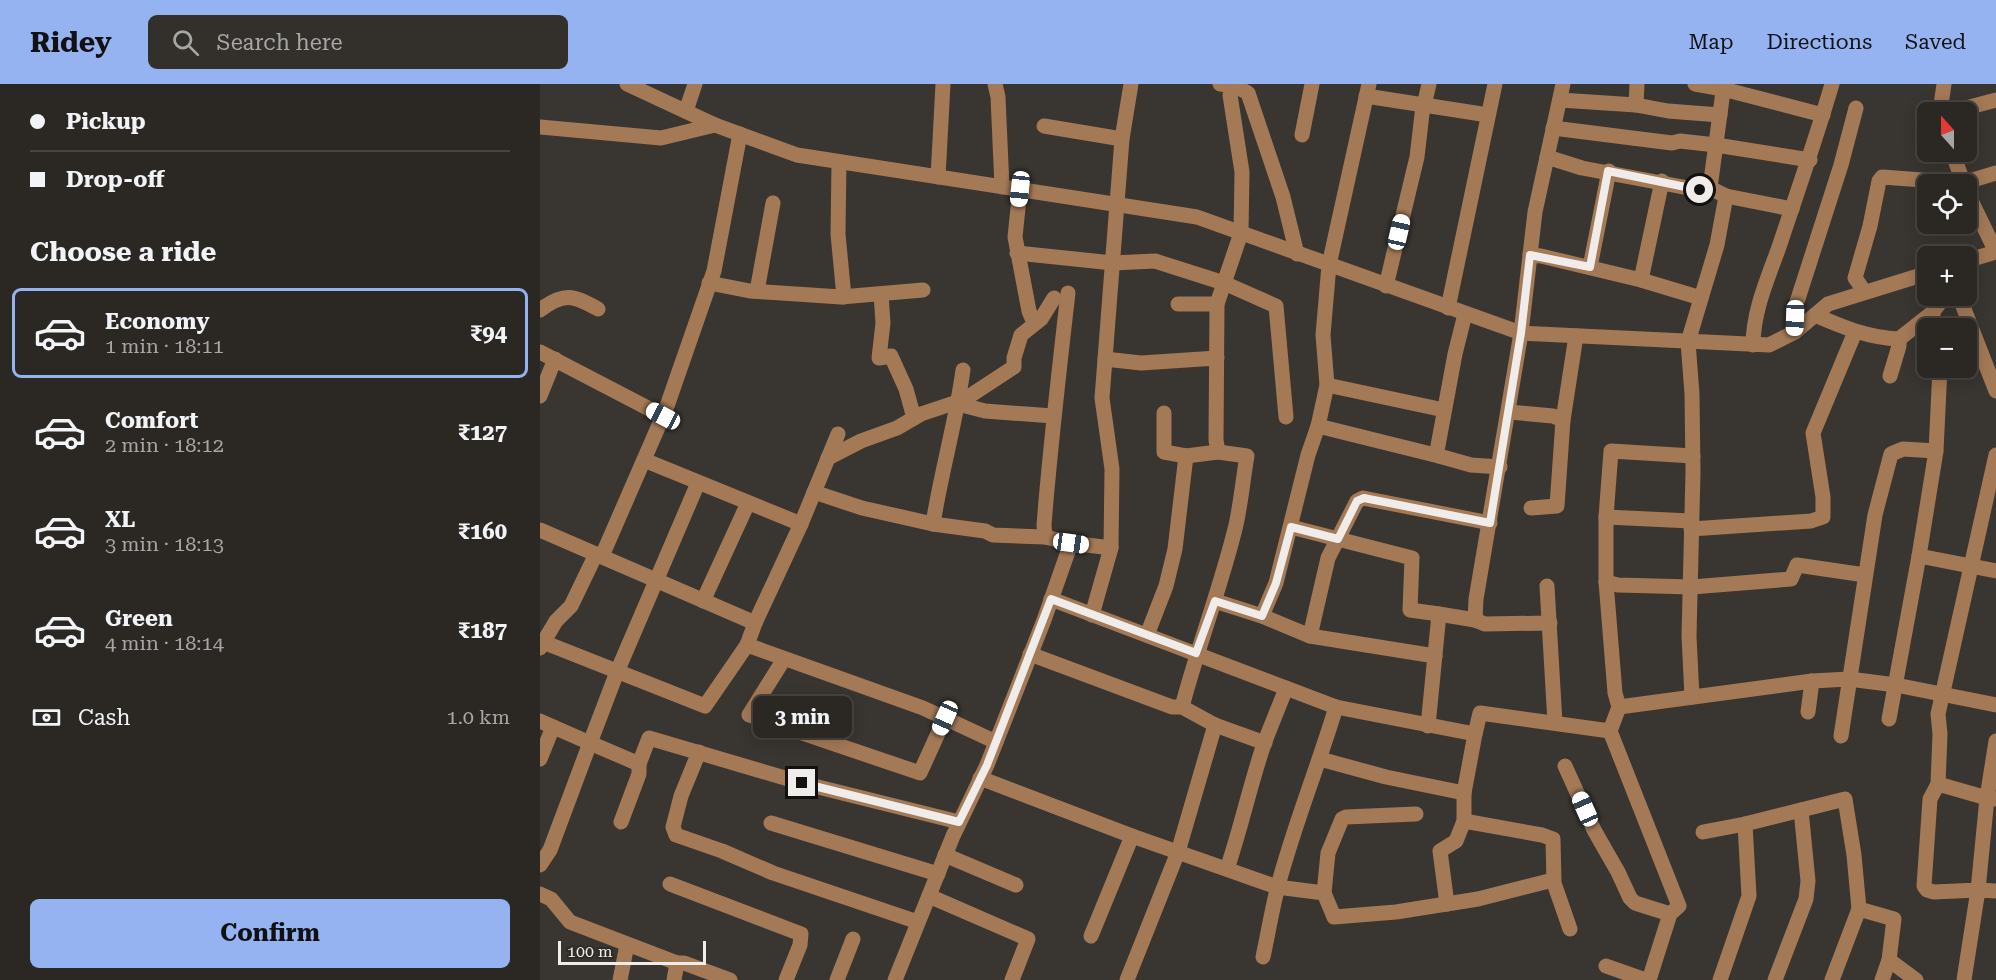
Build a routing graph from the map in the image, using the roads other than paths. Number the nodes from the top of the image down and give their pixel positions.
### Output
1 (627, 84) edge
2 (695, 84) edge
3 (943, 84) edge
4 (995, 84) edge
5 (1131, 84) edge
6 (1312, 84) edge
7 (1429, 84) edge
8 (1495, 84) edge
9 (1563, 84) edge
10 (1637, 84) edge
11 (1695, 84) edge
12 (1833, 84) edge
13 (1944, 84) edge
14 (1230, 85) edge
15 (1723, 86) edge
16 (643, 87) edge
17 (1368, 90) edge
18 (1560, 100) junction
19 (1996, 100) edge
20 (1941, 102) edge
21 (1636, 105) junction
22 (1977, 105) edge
23 (1424, 106) junction
24 (1856, 108) dead end
25 (686, 111) junction
26 (1488, 115) junction
27 (1720, 115) junction
28 (1823, 115) junction
29 (715, 125) junction
30 (1044, 126) dead end
31 (540, 127) edge
32 (1553, 128) junction
33 (740, 134) junction
34 (1302, 135) dead end
35 (1122, 139) junction
36 (1716, 145) junction
37 (1547, 157) junction
38 (1810, 160) junction
39 (839, 162) junction
40 (1608, 171) junction
41 (1996, 173) edge
42 (938, 177) junction
43 (1662, 181) junction
44 (1917, 181) edge
45 (1977, 181) edge
46 (1002, 187) junction
47 (1710, 188) junction
48 (1020, 189) junction
49 (1725, 196) junction
50 (773, 203) dead end
51 (1117, 204) junction
52 (1792, 209) junction
53 (1977, 213) edge
54 (1241, 233) junction
55 (1996, 252) edge
56 (1017, 253) junction
57 (1297, 254) junction
58 (1530, 255) junction
59 (1977, 258) edge
60 (1113, 263) junction
61 (1329, 265) junction
62 (1590, 267) junction
63 (1917, 276) edge
64 (1641, 280) junction
65 (1224, 283) junction
66 (709, 284) junction
67 (1386, 286) junction
68 (923, 290) dead end
69 (757, 291) junction
70 (1865, 292) junction
71 (881, 294) junction
72 (844, 297) junction
73 (1701, 298) junction
74 (1178, 304) dead end
75 (1217, 304) junction
76 (1937, 306) edge
77 (1963, 306) edge
78 (1448, 308) junction
79 (598, 309) dead end
80 (540, 310) edge
81 (1932, 313) junction
82 (1465, 314) junction
83 (1815, 315) junction
84 (1934, 318) edge
85 (1034, 323) junction
86 (1795, 332) junction
87 (1855, 332) junction
88 (1521, 333) junction
89 (1576, 336) junction
90 (1899, 339) junction
91 (1688, 342) junction
92 (1753, 345) junction
93 (540, 351) edge
94 (1217, 358) junction
95 (555, 359) junction
96 (1105, 359) junction
97 (963, 370) dead end
98 (1890, 376) dead end
99 (1940, 378) edge
100 (1327, 385) junction
101 (1996, 391) edge
102 (540, 396) edge
103 (959, 403) junction
104 (1444, 410) junction
105 (1509, 412) junction
106 (1164, 413) dead end
107 (663, 416) junction
108 (1053, 416) junction
109 (1286, 417) dead end
110 (914, 418) junction
111 (1563, 420) junction
112 (1318, 426) junction
113 (838, 434) dead end
114 (1936, 451) junction
115 (1218, 452) junction
116 (1996, 455) edge
117 (1186, 456) junction
118 (1439, 456) junction
119 (1693, 456) junction
120 (828, 458) junction
121 (644, 460) junction
122 (1500, 467) junction
123 (698, 483) junction
124 (814, 492) junction
125 (748, 503) junction
126 (1531, 508) dead end
127 (1606, 517) junction
128 (1490, 523) junction
129 (801, 524) junction
130 (933, 524) junction
131 (1691, 525) junction
132 (1291, 527) junction
133 (540, 530) edge
134 (1045, 537) junction
135 (1338, 539) junction
136 (1071, 543) junction
137 (1112, 548) junction
138 (599, 555) junction
139 (1919, 556) junction
140 (1971, 566) junction
141 (1996, 571) edge
142 (1865, 575) junction
143 (658, 581) junction
144 (1606, 582) junction
145 (1546, 586) dead end
146 (1690, 587) junction
147 (1051, 599) junction
148 (703, 601) junction
149 (1215, 601) junction
150 (1438, 614) junction
151 (1092, 615) junction
152 (1262, 616) junction
153 (1474, 620) junction
154 (755, 623) junction
155 (1550, 623) junction
156 (1147, 635) junction
157 (1310, 636) junction
158 (542, 645) edge
159 (747, 645) junction
160 (1196, 653) junction
161 (1030, 654) junction
162 (1435, 656) junction
163 (784, 659) junction
164 (617, 672) junction
165 (1849, 679) junction
166 (1812, 681) junction
167 (1896, 685) junction
168 (1286, 688) junction
169 (1942, 695) junction
170 (1692, 697) junction
171 (1996, 705) edge
172 (1182, 707) junction
173 (1336, 707) junction
174 (1619, 707) junction
175 (1808, 712) dead end
176 (945, 718) junction
177 (1889, 719) dead end
178 (1555, 723) junction
179 (546, 724) edge
180 (1215, 725) junction
181 (1428, 726) junction
182 (1610, 731) junction
183 (1475, 734) junction
184 (1840, 736) dead end
185 (1996, 741) edge
186 (996, 742) junction
187 (590, 743) junction
188 (1265, 743) junction
189 (699, 752) junction
190 (540, 759) edge
191 (1320, 759) junction
192 (639, 764) junction
193 (1565, 766) dead end
194 (980, 778) junction
195 (1938, 784) junction
196 (1464, 793) junction
197 (1992, 799) edge
198 (1801, 810) junction
199 (1416, 814) dead end
200 (1464, 820) junction
201 (621, 822) dead end
202 (959, 822) junction
203 (771, 824) dead end
204 (1745, 824) junction
205 (1703, 832) dead end
206 (1132, 836) junction
207 (1179, 852) junction
208 (945, 855) junction
209 (540, 865) edge
210 (1227, 869) junction
211 (938, 874) junction
212 (1553, 880) junction
213 (670, 884) dead end
214 (1016, 885) dead end
215 (1277, 886) junction
216 (1978, 890) junction
217 (1996, 891) edge
218 (1324, 893) junction
219 (540, 894) edge
220 (929, 896) junction
221 (1447, 904) junction
222 (1859, 909) junction
223 (1670, 914) junction
224 (918, 922) junction
225 (1570, 929) dead end
226 (1091, 936) dead end
227 (853, 939) dead end
228 (627, 945) junction
229 (1263, 957) dead end
230 (1889, 960) junction
231 (677, 963) junction
232 (1606, 966) dead end
233 (620, 980) edge
234 (674, 980) edge
235 (730, 980) edge
236 (786, 980) edge
237 (837, 980) edge
238 (895, 980) edge
239 (1012, 980) edge
240 (1127, 980) edge
241 (1648, 980) edge
242 (1720, 980) edge
243 (1775, 980) edge
244 (1832, 980) edge
245 (1882, 980) edge
246 (1916, 980) edge
247 (1964, 980) edge

1 - 16 street
2 - 25 street
3 - 42 street
4 - 46 street
5 - 35 street
6 - 34 street
7 - 23 street
8 - 26 street
9 - 18 street
10 - 21 street
11 - 15 street
12 - 28 street
13 - 20 street
14 - 54 street
14 - 57 street
15 - 27 street
15 - 28 street
16 - 25 street
17 - 23 street
17 - 61 street
18 - 21 street
18 - 32 street
19 - 22 street
21 - 27 street
23 - 26 street
23 - 67 street
24 - 86 street
25 - 29 street
26 - 78 street
27 - 36 street
28 - 38 street
29 - 31 street
29 - 33 street
30 - 35 street
32 - 36 street
32 - 37 street
33 - 39 street
33 - 66 street
35 - 51 street
36 - 38 street
36 - 47 street
37 - 40 street
37 - 58 street
38 - 52 street
39 - 42 street
39 - 72 street
40 - 43 street
40 - 62 street
41 - 45 street
42 - 46 street
43 - 47 street
43 - 64 street
44 - 70 street
46 - 48 street
47 - 49 street
48 - 51 street
48 - 56 street
49 - 52 street
49 - 73 street
50 - 69 street
51 - 54 street
51 - 60 street
52 - 92 street
53 - 55 street
54 - 57 street
54 - 65 street
55 - 59 street
56 - 60 street
56 - 85 street
57 - 61 street
58 - 62 street
58 - 88 street
60 - 65 street
60 - 96 street
61 - 67 street
61 - 100 street
62 - 64 street
63 - 70 street
64 - 73 street
65 - 75 street
65 - 109 street
66 - 69 street
66 - 107 street
67 - 78 street
68 - 71 street
69 - 72 street
70 - 83 street
71 - 72 street
71 - 110 street
73 - 91 street
74 - 75 street
75 - 94 street
76 - 81 street
77 - 101 street
78 - 82 street
79 - 80 street
81 - 84 street
81 - 90 street
82 - 88 street
82 - 104 street
83 - 86 street
83 - 87 street
85 - 103 street
85 - 108 street
86 - 92 street
87 - 90 street
87 - 131 street
88 - 89 street
88 - 105 street
89 - 91 street
89 - 111 street
90 - 98 street
91 - 92 street
91 - 119 street
93 - 95 street
94 - 96 street
94 - 115 street
95 - 102 street
95 - 107 street
96 - 137 street
97 - 103 street
99 - 114 street
100 - 104 street
100 - 112 street
103 - 108 street
103 - 110 street
103 - 130 street
104 - 118 street
105 - 111 street
105 - 122 street
106 - 117 street
107 - 121 street
108 - 134 street
110 - 120 street
111 - 126 street
112 - 118 street
112 - 132 street
113 - 120 street
114 - 139 street
114 - 142 street
115 - 117 street
115 - 149 street
116 - 140 street
117 - 156 street
118 - 122 street
119 - 127 street
119 - 131 street
120 - 124 street
121 - 123 street
121 - 138 street
122 - 128 street
123 - 125 street
123 - 143 street
124 - 129 street
124 - 130 street
125 - 129 street
125 - 148 street
127 - 131 street
127 - 144 street
128 - 135 street
128 - 153 street
129 - 154 street
130 - 134 street
131 - 146 street
132 - 135 street
132 - 152 street
133 - 138 street
134 - 136 street
135 - 150 street
135 - 157 street
136 - 137 street
136 - 147 street
137 - 151 street
138 - 143 street
138 - 158 street
139 - 140 street
139 - 167 street
140 - 141 street
140 - 169 street
142 - 146 street
142 - 165 street
143 - 148 street
143 - 164 street
144 - 146 street
144 - 174 street
145 - 155 street
146 - 170 street
147 - 151 street
147 - 161 street
148 - 154 street
149 - 152 street
149 - 160 street
150 - 153 street
150 - 162 street
151 - 156 street
152 - 157 street
153 - 155 street
154 - 159 street
155 - 178 street
156 - 160 street
157 - 162 street
158 - 164 street
159 - 163 street
159 - 164 street
160 - 168 street
160 - 172 street
161 - 172 street
161 - 186 street
162 - 181 street
163 - 176 street
163 - 176 street
164 - 187 street
165 - 166 street
165 - 167 street
165 - 184 street
166 - 170 street
166 - 175 street
167 - 169 street
167 - 177 street
168 - 173 street
168 - 188 street
169 - 171 street
169 - 195 street
170 - 174 street
172 - 180 street
173 - 181 street
173 - 191 street
174 - 182 street
176 - 186 street
178 - 182 street
178 - 183 street
179 - 187 street
179 - 190 street
180 - 188 street
180 - 207 street
181 - 183 street
182 - 223 street
183 - 196 street
185 - 197 street
186 - 194 street
187 - 192 street
187 - 209 street
188 - 210 street
189 - 192 street
189 - 202 street
189 - 224 street
191 - 196 street
191 - 215 street
192 - 201 street
193 - 223 street
194 - 202 street
194 - 206 street
195 - 197 street
195 - 216 street
196 - 200 street
197 - 216 street
198 - 204 street
198 - 222 street
198 - 243 street
199 - 218 street
200 - 212 street
200 - 221 street
202 - 208 street
203 - 211 street
204 - 205 street
204 - 242 street
206 - 207 street
206 - 226 street
207 - 210 street
207 - 240 street
208 - 211 street
208 - 214 street
210 - 215 street
211 - 220 street
212 - 221 street
212 - 225 street
213 - 236 street
215 - 218 street
215 - 229 street
216 - 217 street
216 - 247 street
218 - 221 street
219 - 228 street
220 - 224 street
220 - 239 street
222 - 230 street
222 - 244 street
223 - 241 street
224 - 238 street
227 - 237 street
228 - 231 street
228 - 233 street
230 - 245 street
230 - 246 street
231 - 234 street
231 - 235 street
232 - 241 street

